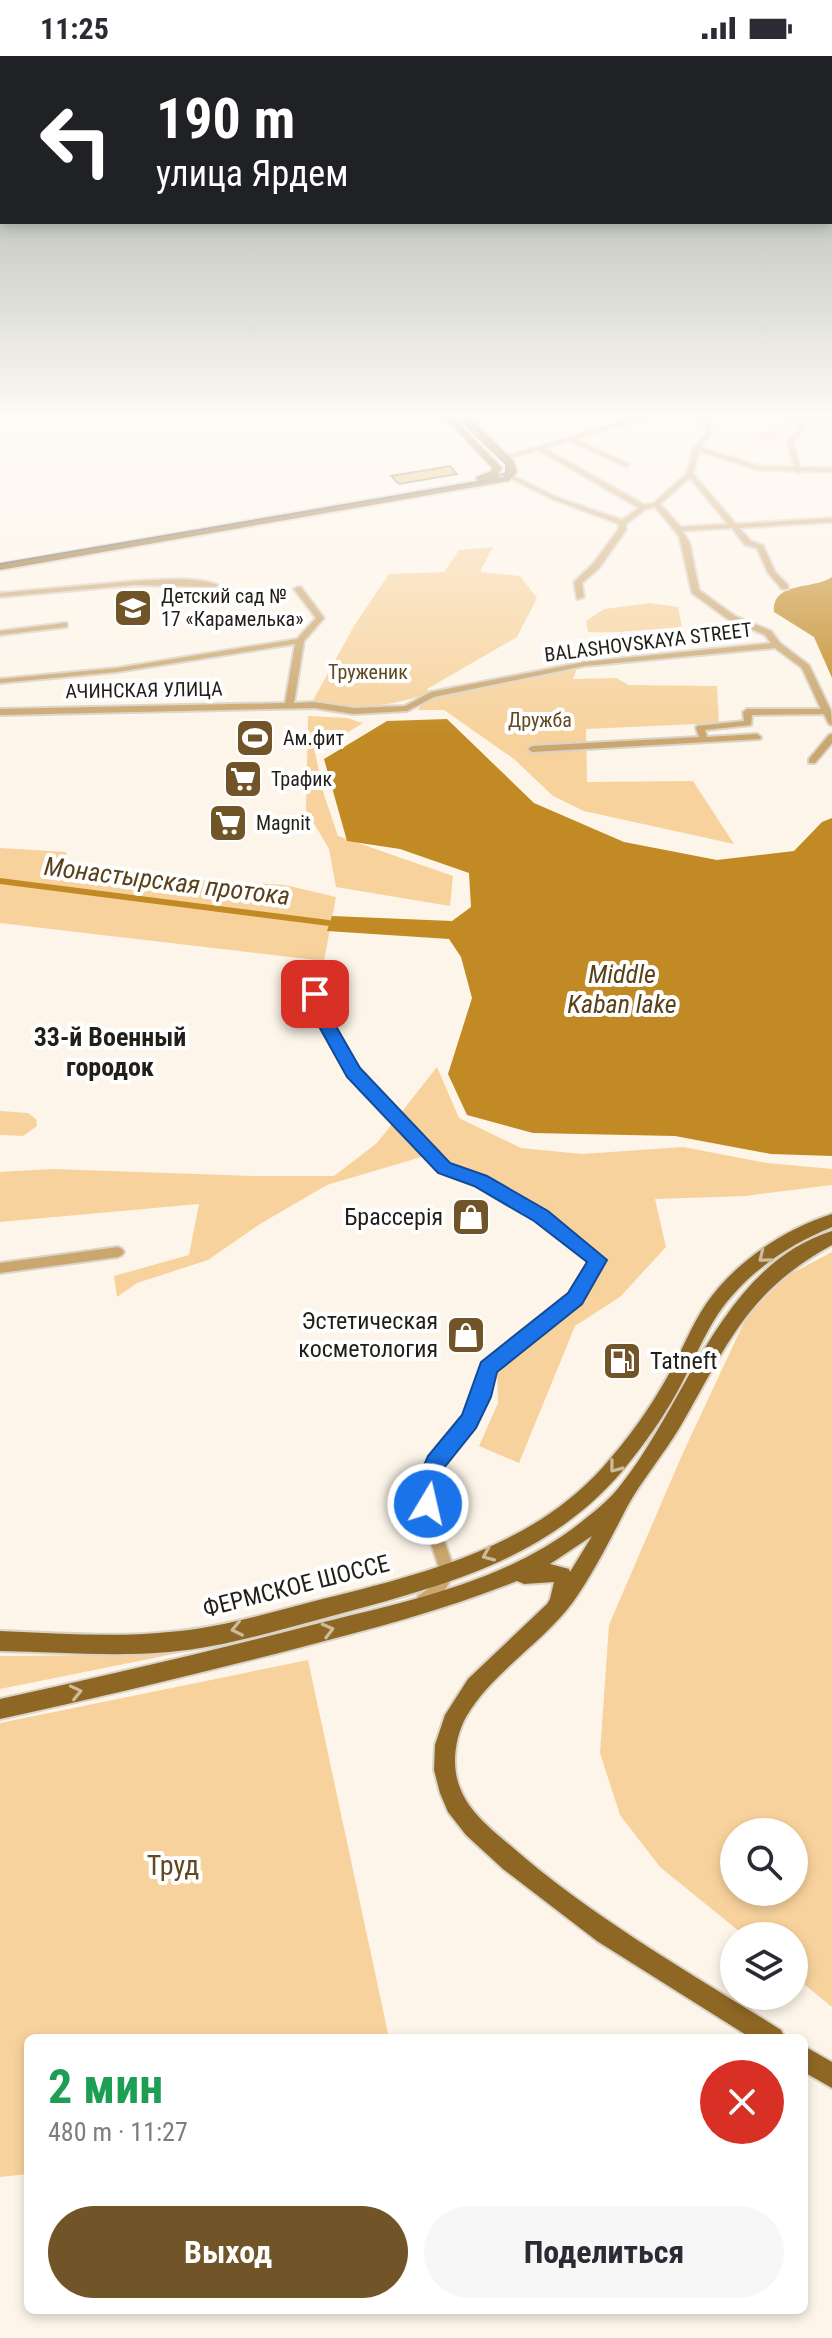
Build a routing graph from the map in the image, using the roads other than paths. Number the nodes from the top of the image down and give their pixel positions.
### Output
1 (232, 520) edge
2 (270, 520) edge
3 (616, 520) edge
4 (627, 520) edge
5 (672, 520) edge
6 (731, 520) edge
7 (825, 520) edge
8 (623, 523) junction
9 (737, 527) junction
10 (681, 529) junction
11 (0, 560) edge
12 (0, 567) edge
13 (214, 585) dead end
14 (785, 587) dead end
15 (298, 589) dead end
16 (0, 595) edge
17 (580, 597) dead end
18 (64, 625) dead end
19 (0, 633) edge
20 (300, 641) junction
21 (777, 645) junction
22 (0, 681) edge
23 (289, 706) junction
24 (827, 711) junction
25 (0, 712) edge
26 (832, 722) edge
27 (757, 737) dead end
28 (832, 737) edge
29 (704, 740) junction
30 (532, 749) dead end
31 (812, 761) dead end
32 (315, 994) dead end
33 (832, 1220) edge
34 (832, 1237) edge
35 (118, 1252) dead end
36 (0, 1268) edge
37 (622, 1498) junction
38 (448, 1572) junction
39 (508, 1577) junction
40 (560, 1601) junction
41 (417, 1605) junction
42 (0, 1641) edge
43 (0, 1709) edge
44 (767, 2034) edge
45 (808, 2061) edge
46 (832, 2076) edge

1 - 11 main road
2 - 12 main road
3 - 8 street
4 - 8 street
5 - 10 street
6 - 9 street
7 - 9 street
8 - 17 street
9 - 10 street
9 - 14 street
10 - 21 street
13 - 16 street
15 - 20 street
18 - 19 street
20 - 22 street
20 - 23 street
21 - 23 street, BALASHOVSKAYA STREET
21 - 24 street
23 - 25 street, АЧИНСКАЯ УЛИЦА
24 - 26 street
24 - 29 street
27 - 29 street
28 - 31 street
29 - 30 street
32 - 38 street
33 -> 38 main road, ФЕРМСКОЕ ШОССЕ
34 - 37 main road, ФЕРМСКОЕ ШОССЕ
35 - 36 street
37 - 39 main road, ФЕРМСКОЕ ШОССЕ
37 - 40 main road
38 - 41 street
38 -> 42 main road, ФЕРМСКОЕ ШОССЕ
39 - 40 main road, ФЕРМСКОЕ ШОССЕ
39 - 41 main road, ФЕРМСКОЕ ШОССЕ
40 - 44 main road
43 -> 41 main road, ФЕРМСКОЕ ШОССЕ
45 - 46 main road

